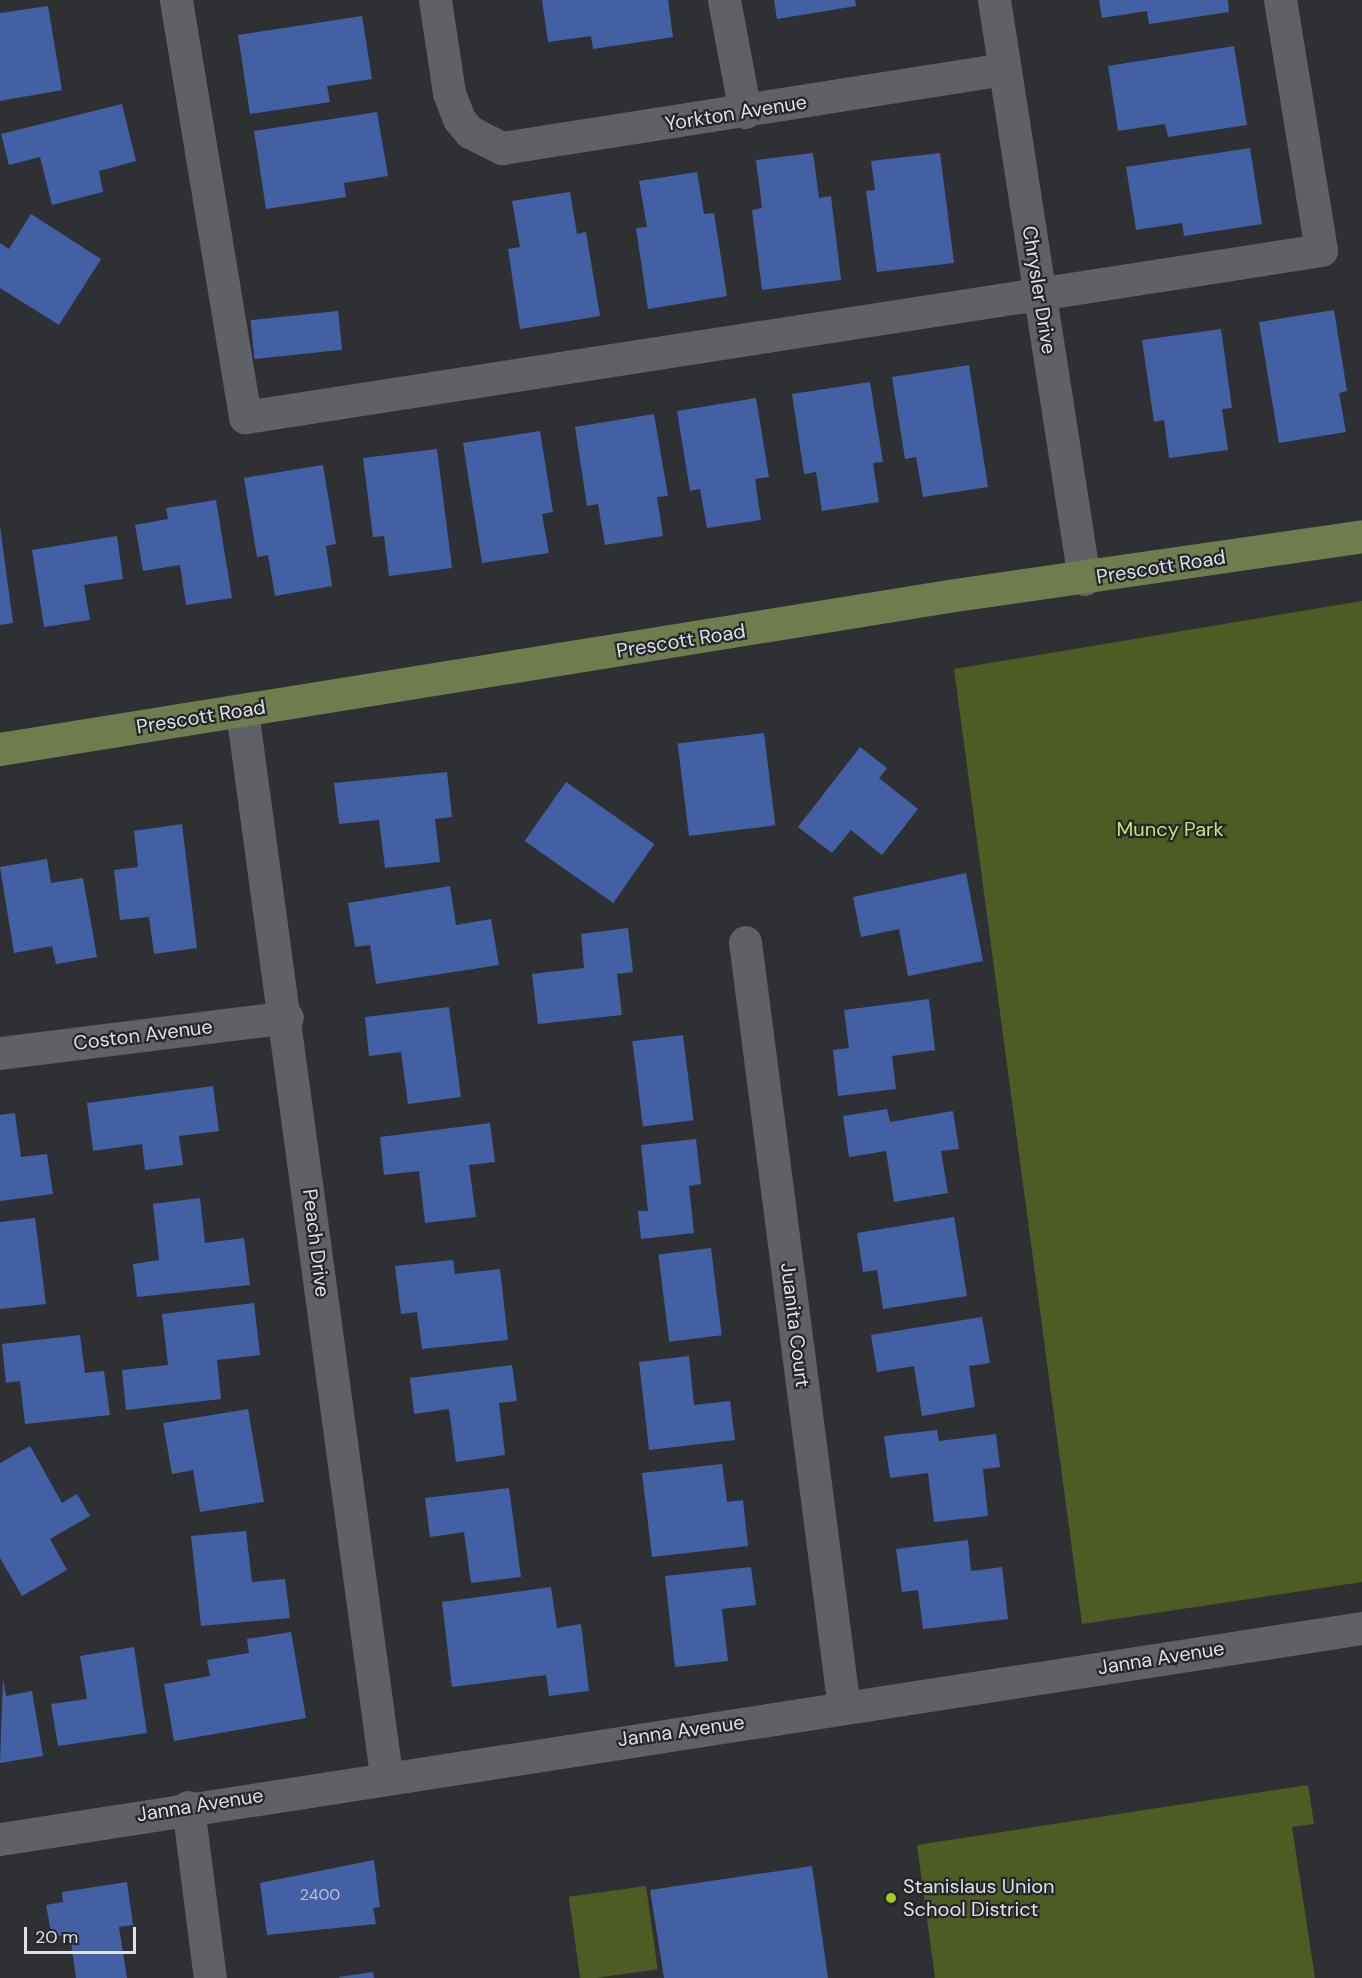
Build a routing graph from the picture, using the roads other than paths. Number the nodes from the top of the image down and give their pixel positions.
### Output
1 (176, 0) edge
2 (435, 0) edge
3 (724, 0) edge
4 (994, 0) edge
5 (1280, 0) edge
6 (1005, 69) junction
7 (745, 112) junction
8 (1040, 293) junction
9 (1362, 536) edge
10 (1084, 579) junction
11 (242, 711) junction
12 (0, 749) edge
13 (745, 942) dead end
14 (287, 1017) junction
15 (0, 1053) edge
16 (1362, 1628) edge
17 (844, 1708) junction
18 (386, 1775) junction
19 (189, 1807) junction
20 (0, 1839) edge
21 (210, 1978) edge

1 - 8 street
2 - 7 street, Yorkton Avenue
3 - 7 street
4 - 6 street, Chrysler Drive
5 - 8 street
6 - 7 street, Yorkton Avenue
6 - 8 street, Chrysler Drive
8 - 10 street, Chrysler Drive
9 - 10 main road, Prescott Road
10 - 11 main road, Prescott Road
11 - 12 main road, Prescott Road
11 - 14 street, Peach Drive
13 - 17 street, Juanita Court
14 - 15 street, Coston Avenue
14 - 18 street, Peach Drive
16 - 17 street, Janna Avenue
17 - 18 street, Janna Avenue
18 - 19 street, Janna Avenue
19 - 20 street, Janna Avenue
19 - 21 street

